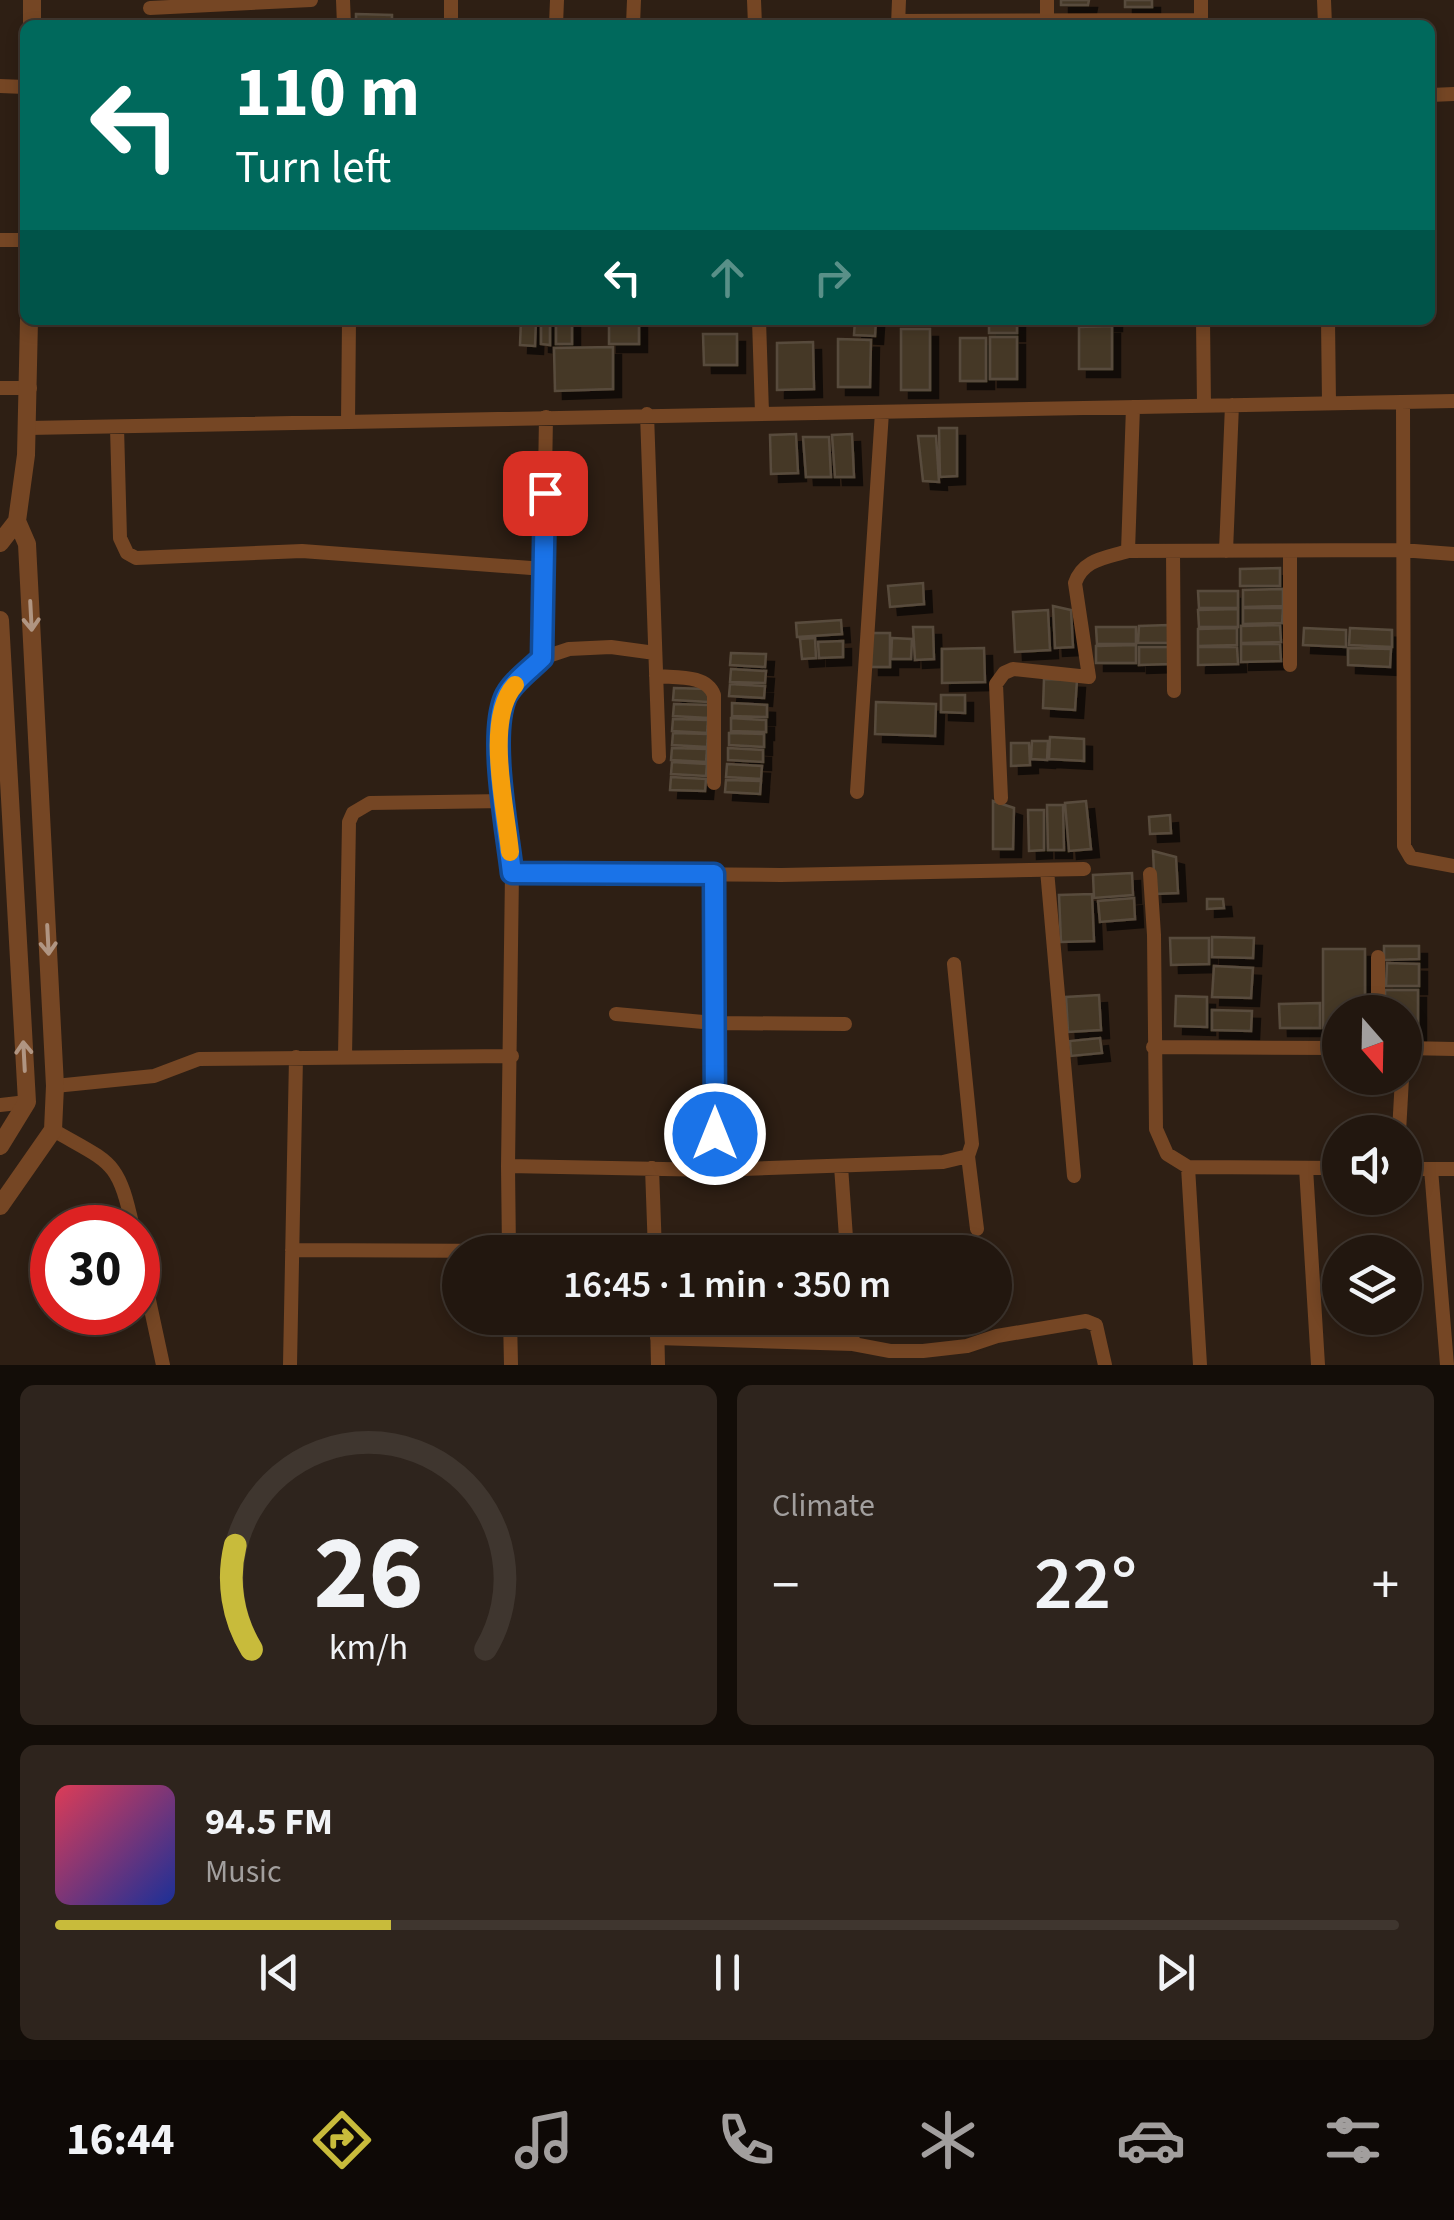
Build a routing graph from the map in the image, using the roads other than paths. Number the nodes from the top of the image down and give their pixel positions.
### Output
1 (311, 0) edge
2 (1048, 0) edge
3 (150, 8) dead end
4 (1047, 20) edge
5 (29, 325) edge
6 (349, 325) edge
7 (759, 325) edge
8 (1203, 325) edge
9 (1328, 325) edge
10 (0, 388) edge
11 (30, 388) junction
12 (1454, 401) edge
13 (1402, 402) junction
14 (1329, 403) junction
15 (1232, 405) junction
16 (1204, 406) junction
17 (1132, 407) junction
18 (882, 412) junction
19 (647, 414) junction
20 (762, 414) junction
21 (546, 417) junction
22 (348, 422) junction
23 (117, 426) junction
24 (28, 428) junction
25 (5, 533) edge
26 (1290, 550) junction
27 (1401, 550) junction
28 (1128, 551) junction
29 (1173, 551) junction
30 (1226, 551) junction
31 (1454, 554) edge
32 (544, 568) junction
33 (0, 620) edge
34 (655, 653) junction
35 (542, 658) junction
36 (1290, 665) dead end
37 (656, 676) junction
38 (1174, 691) dead end
39 (3, 738) edge
40 (659, 757) dead end
41 (714, 783) dead end
42 (857, 792) dead end
43 (1001, 798) dead end
44 (505, 801) junction
45 (1454, 866) edge
46 (1084, 869) dead end
47 (1048, 870) junction
48 (512, 873) junction
49 (714, 874) junction
50 (1150, 874) dead end
51 (1378, 957) dead end
52 (954, 964) dead end
53 (1378, 995) edge
54 (616, 1014) dead end
55 (714, 1023) junction
56 (845, 1024) dead end
57 (1153, 1047) junction
58 (1322, 1048) edge
59 (1422, 1048) edge
60 (1454, 1049) edge
61 (512, 1056) junction
62 (296, 1057) junction
63 (345, 1058) junction
64 (55, 1086) junction
65 (27, 1102) junction
66 (0, 1105) edge
67 (53, 1130) junction
68 (0, 1146) edge
69 (968, 1156) junction
70 (508, 1166) junction
71 (840, 1166) junction
72 (1188, 1167) junction
73 (652, 1168) junction
74 (1306, 1168) junction
75 (1322, 1168) edge
76 (1422, 1169) edge
77 (1430, 1169) junction
78 (1454, 1169) edge
79 (715, 1170) junction
80 (1074, 1176) dead end
81 (128, 1205) edge
82 (0, 1206) edge
83 (977, 1228) dead end
84 (509, 1235) edge
85 (654, 1235) edge
86 (846, 1235) edge
87 (292, 1250) junction
88 (442, 1251) edge
89 (157, 1335) edge
90 (510, 1335) edge
91 (657, 1335) edge
92 (853, 1335) edge
93 (657, 1338) junction
94 (853, 1344) junction
95 (163, 1365) edge
96 (290, 1365) edge
97 (511, 1365) edge
98 (658, 1365) edge
99 (1105, 1365) edge
100 (1200, 1365) edge
101 (1318, 1365) edge
102 (1447, 1365) edge

1 - 3 street
2 - 4 street
5 - 11 street
6 - 22 street
7 - 20 street
8 - 16 street
9 - 14 street
10 - 11 street
11 - 24 street
12 - 13 street
13 - 14 street
13 - 27 street
14 - 15 street
15 - 16 street
15 - 30 street
16 - 17 street
17 - 18 street
17 - 28 street
18 - 20 street
18 - 42 street
19 - 20 street
19 - 21 street
19 - 34 street
21 - 22 street
21 - 32 street
22 - 23 street
23 - 24 street
23 - 32 street
24 - 25 street
25 -> 64 street
26 - 27 street
26 - 30 street
26 - 36 street
27 - 31 street
27 - 45 street
28 - 29 street
28 - 43 street
29 - 30 street
29 - 38 street
32 - 35 street
33 - 39 street
34 - 35 street
34 - 37 street
35 - 44 street
37 - 40 street
37 - 41 street
65 -> 39 street
44 - 48 street
44 - 63 street
46 - 47 street
47 - 49 street
47 - 80 street
48 - 49 street
48 - 61 street
49 - 55 street
50 - 57 street
51 - 53 street
52 - 69 street
54 - 55 street
55 - 56 street
55 - 79 street
57 - 58 street
57 - 72 street
59 - 60 street
61 - 63 street
61 - 70 street
62 - 63 street
62 - 64 street
62 - 87 street
64 - 67 street
65 - 66 street
65 - 68 street
67 - 81 street
67 - 82 street
69 - 71 street
69 - 83 street
70 - 73 street
70 - 84 street
71 - 79 street
71 - 86 street
72 - 74 street
72 - 100 street
73 - 79 street
73 - 85 street
74 - 75 street
74 - 101 street
76 - 77 street
77 - 78 street
77 - 102 street
87 - 88 street
87 - 96 street
89 - 95 street
90 - 97 street
91 - 93 street
92 - 94 street
93 - 94 street
93 - 98 street
94 - 99 street

